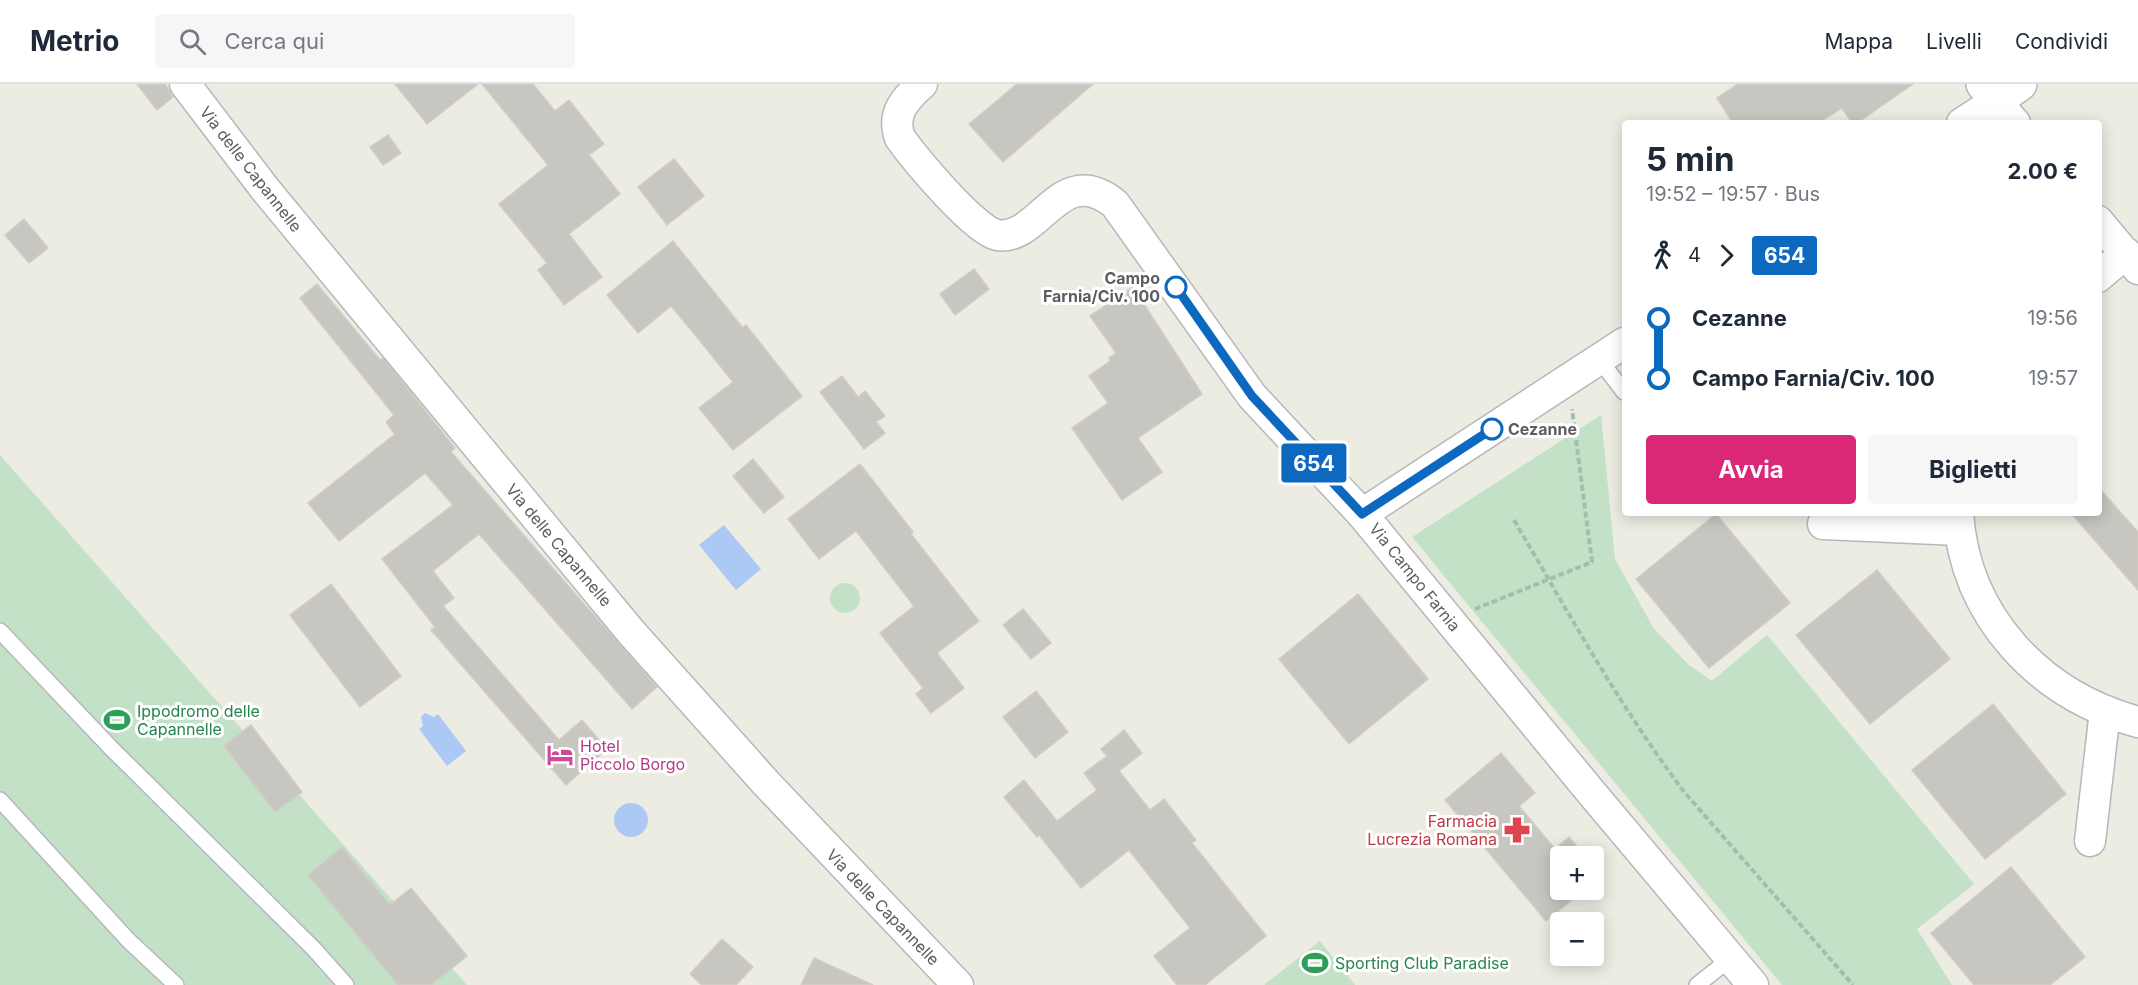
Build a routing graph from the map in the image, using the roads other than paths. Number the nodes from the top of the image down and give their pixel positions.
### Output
1 (185, 84) edge
2 (922, 84) edge
3 (2003, 98) edge
4 (1967, 120) edge
5 (2102, 226) edge
6 (2132, 261) edge
7 (2102, 274) edge
8 (1622, 344) edge
9 (1599, 359) junction
10 (1622, 389) edge
11 (1362, 514) junction
12 (1958, 521) edge
13 (1823, 524) dead end
14 (0, 631) edge
15 (2105, 711) junction
16 (2138, 722) edge
17 (0, 800) edge
18 (2090, 841) dead end
19 (1731, 958) junction
20 (176, 985) edge
21 (346, 985) edge
22 (958, 985) edge
23 (1697, 985) edge
24 (1753, 985) edge

1 - 22 street, Via delle Capannelle
2 - 11 street, Via Campo Farnia
3 - 4 street
5 - 6 street
6 - 7 street
8 - 9 street
9 - 10 lane
9 - 11 street
11 - 19 street, Via Campo Farnia
12 - 13 street
12 - 15 street
14 - 21 lane
15 - 16 street
15 - 18 street
17 - 20 lane
19 - 23 lane
19 - 24 street, Via Campo Farnia

